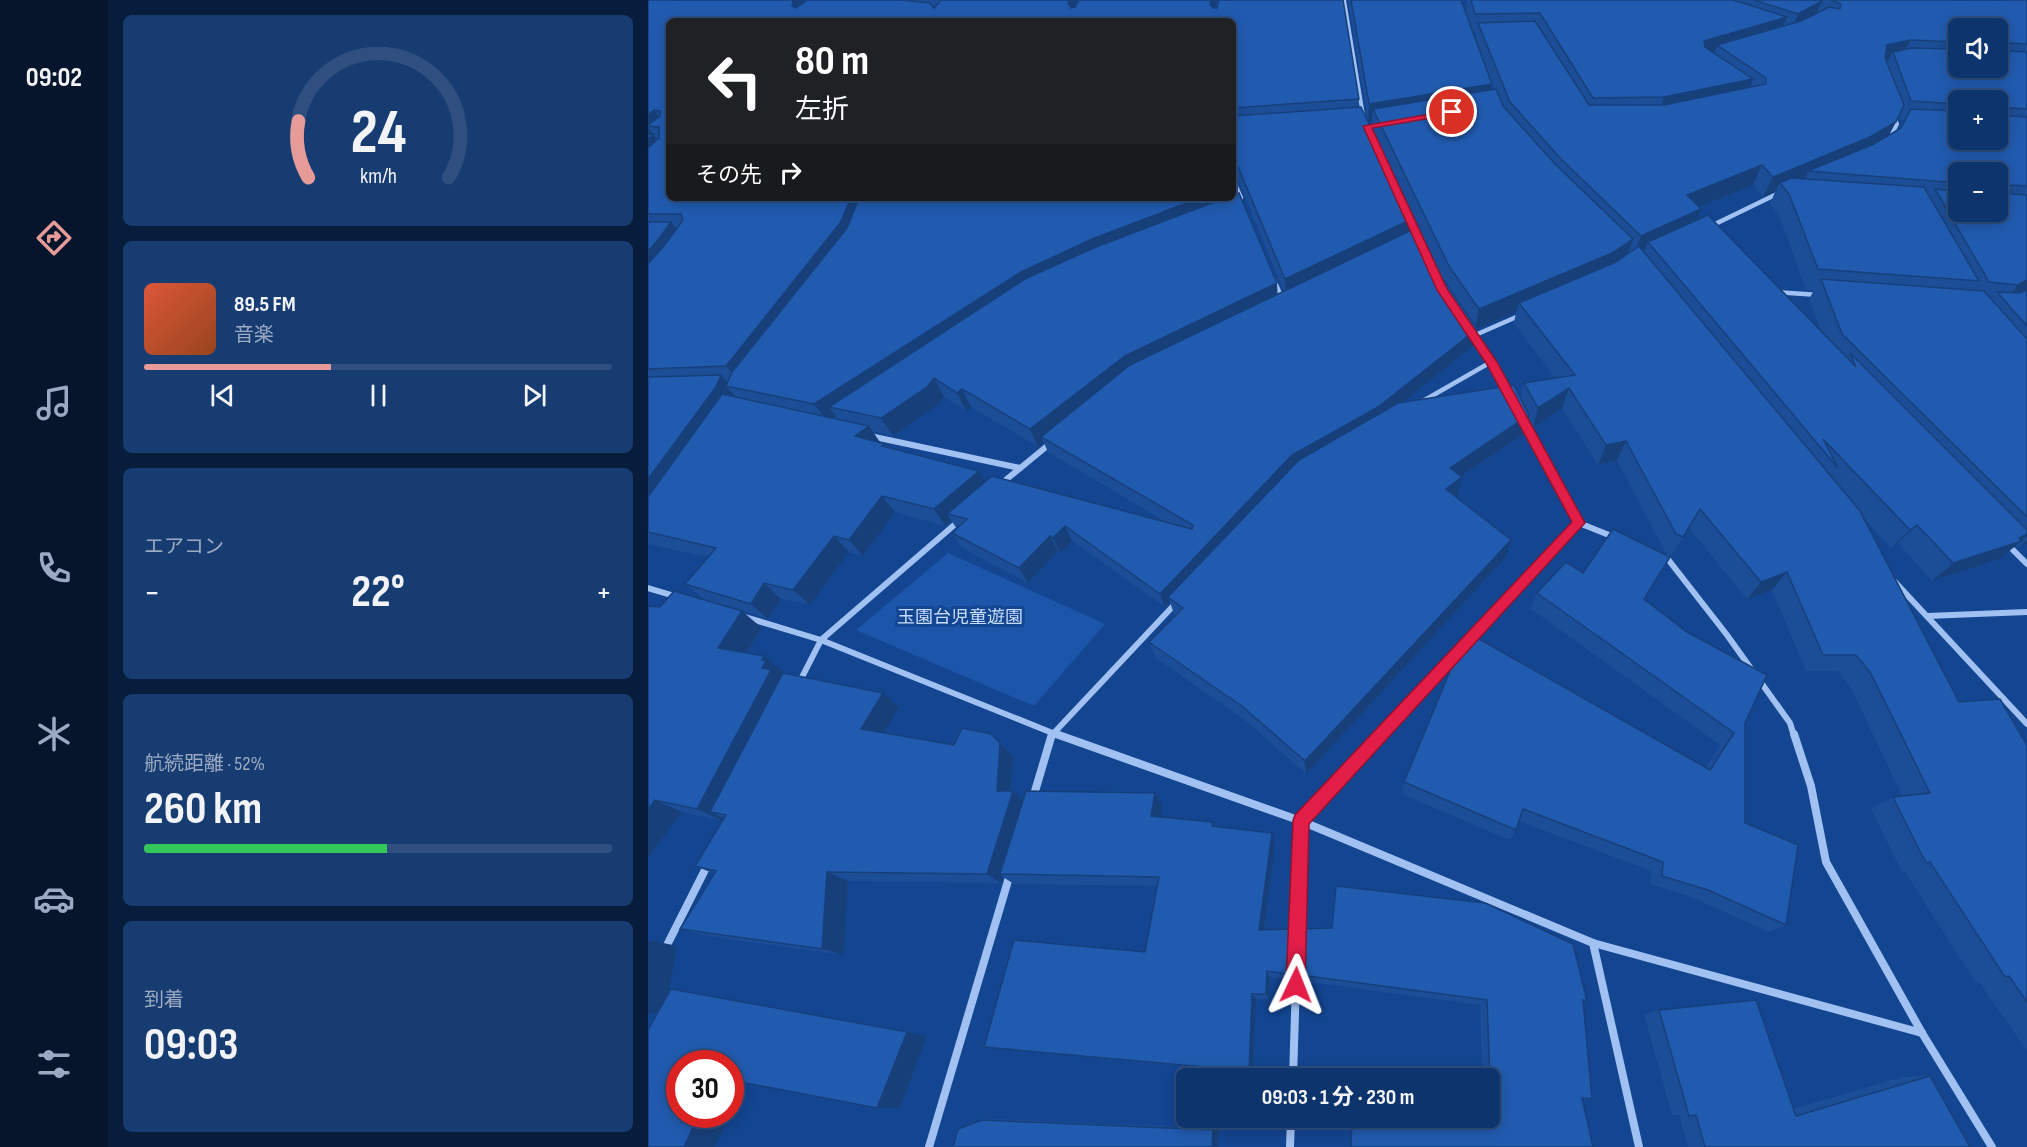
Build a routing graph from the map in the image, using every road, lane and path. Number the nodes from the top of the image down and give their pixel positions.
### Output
1 (1344, 0) edge
2 (1892, 108) edge
3 (1363, 120) edge
4 (1897, 124) junction
5 (1907, 125) edge
6 (1888, 144) edge
7 (1236, 187) edge
8 (1786, 192) edge
9 (1244, 205) edge
10 (1713, 225) junction
11 (1703, 229) edge
12 (1720, 234) edge
13 (1270, 270) edge
14 (1762, 291) edge
15 (1820, 296) edge
16 (1293, 297) edge
17 (1283, 302) junction
18 (1273, 307) edge
19 (1525, 313) edge
20 (1467, 326) edge
21 (1473, 336) junction
22 (1491, 362) junction
23 (1513, 402) edge
24 (1420, 404) edge
25 (1519, 412) edge
26 (863, 435) edge
27 (1057, 438) edge
28 (1020, 468) junction
29 (993, 492) edge
30 (966, 515) edge
31 (1579, 523) junction
32 (1623, 541) edge
33 (2004, 541) edge
34 (1656, 554) edge
35 (2027, 564) edge
36 (1892, 579) edge
37 (648, 588) edge
38 (1183, 596) edge
39 (691, 601) edge
40 (2027, 612) edge
41 (735, 614) edge
42 (1926, 616) junction
43 (821, 640) junction
44 (794, 693) edge
45 (2027, 724) edge
46 (1052, 733) junction
47 (1032, 802) edge
48 (1301, 821) junction
49 (713, 854) edge
50 (1011, 871) edge
51 (1593, 944) junction
52 (659, 960) dead end
53 (1922, 1033) junction
54 (1293, 1068) edge
55 (1291, 1128) edge
56 (929, 1147) edge
57 (1290, 1147) edge
58 (1640, 1147) edge
59 (1992, 1147) edge

1 - 3 street
2 - 4 street
4 - 5 street
4 - 6 street
7 - 9 street
8 - 10 street
10 - 11 street
10 - 12 street
13 - 17 street
14 - 15 street
16 - 17 street
17 - 18 street
19 - 21 street
20 - 21 street
21 - 22 street
22 - 23 street
22 - 24 street
25 - 31 street
26 - 28 street
27 - 28 street
28 - 29 street
30 - 43 street
31 - 32 street
31 - 48 street
33 - 35 street
34 - 53 street
36 - 42 street
37 - 39 street
38 - 46 street
40 - 42 street
41 - 43 street
42 - 45 street
43 - 44 street
43 - 46 street
46 - 47 street
46 - 48 street
48 - 51 street
48 - 54 street
49 - 52 street
50 - 56 street
51 - 53 street
51 - 58 street
53 - 59 street
55 - 57 street

